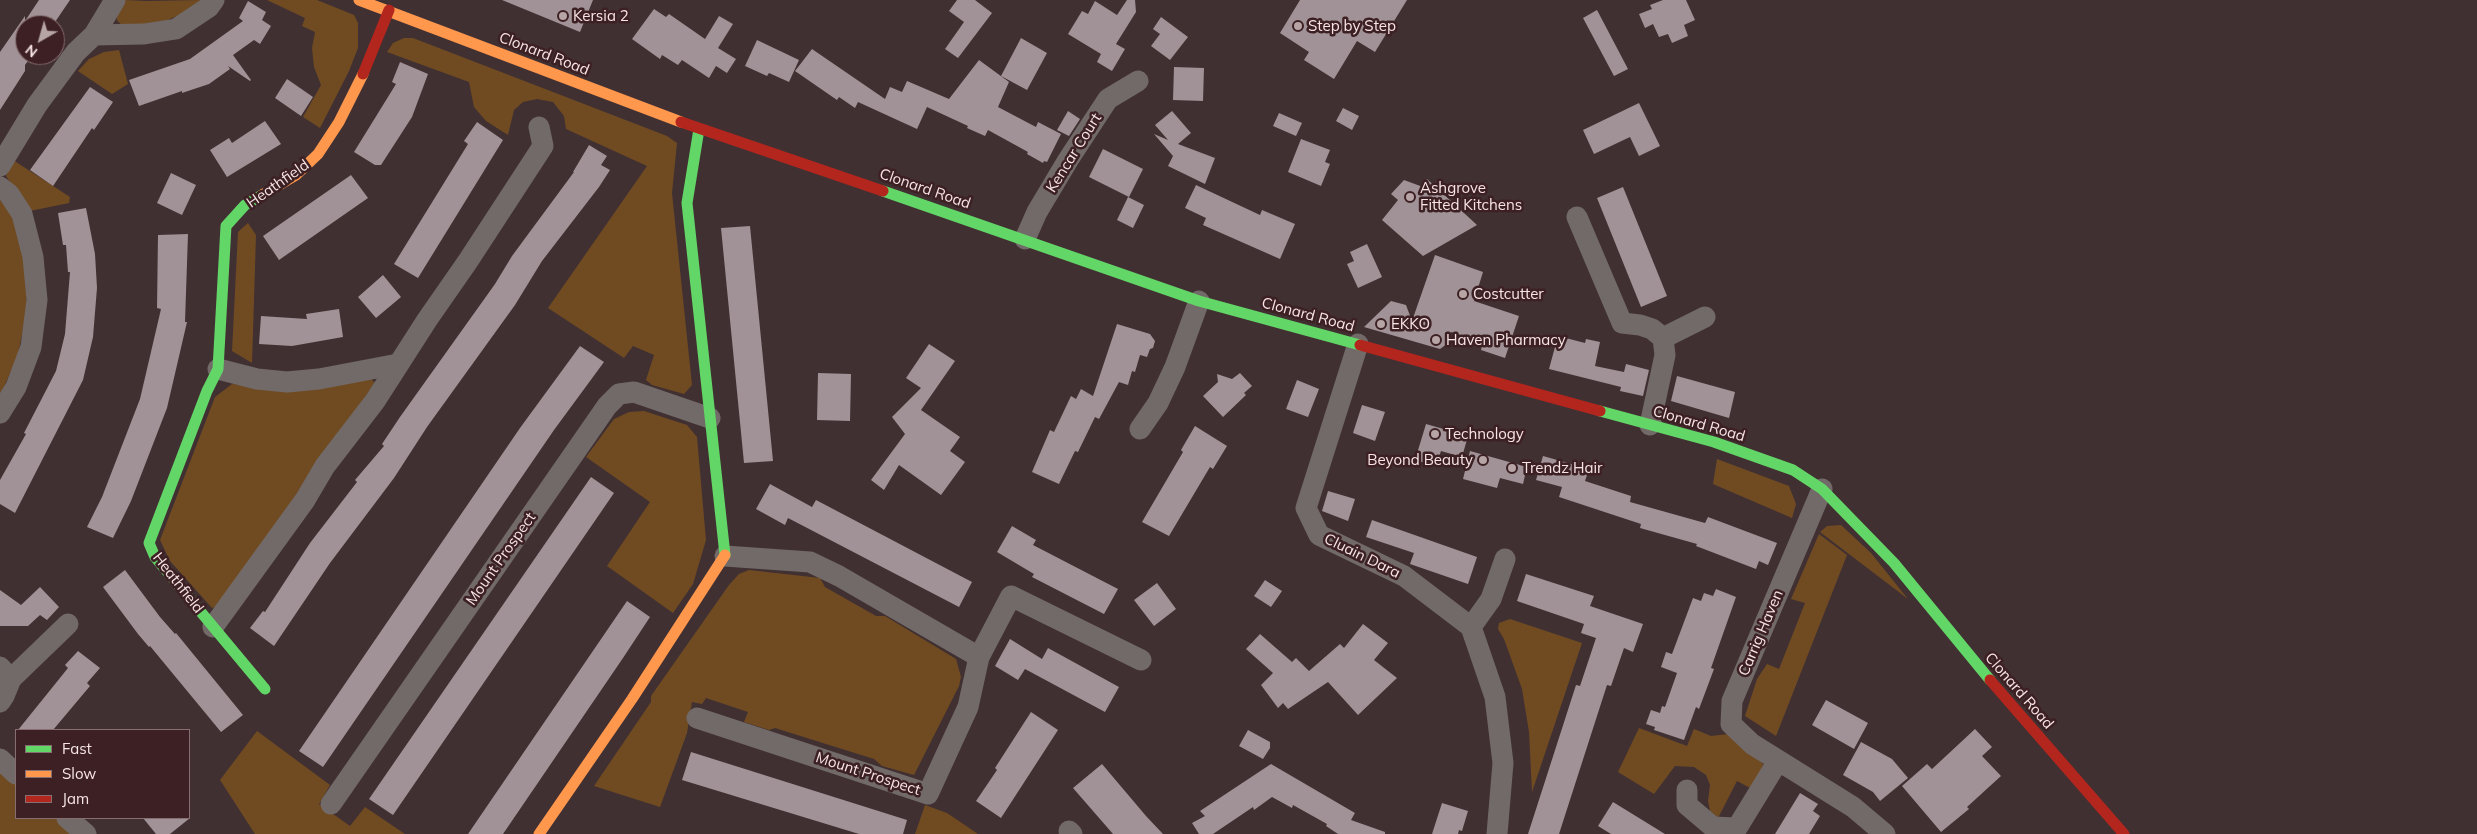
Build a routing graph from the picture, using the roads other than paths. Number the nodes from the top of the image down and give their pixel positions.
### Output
1 (115, 0) edge
2 (214, 0) edge
3 (359, 0) edge
4 (389, 10) junction
5 (94, 35) junction
6 (1138, 81) dead end
7 (539, 127) dead end
8 (699, 129) junction
9 (0, 166) edge
10 (0, 187) edge
11 (1577, 217) dead end
12 (1025, 239) junction
13 (1199, 301) junction
14 (1706, 317) dead end
15 (1663, 338) junction
16 (1358, 344) junction
17 (398, 364) junction
18 (218, 369) junction
19 (0, 413) edge
20 (710, 418) junction
21 (1650, 425) junction
22 (1140, 429) dead end
23 (1822, 489) junction
24 (725, 556) junction
25 (1505, 559) dead end
26 (68, 624) dead end
27 (1471, 627) junction
28 (213, 628) junction
29 (979, 657) junction
30 (1141, 660) dead end
31 (5, 673) edge
32 (265, 689) dead end
33 (0, 702) edge
34 (697, 718) dead end
35 (0, 760) edge
36 (1778, 761) junction
37 (15, 773) edge
38 (1687, 790) dead end
39 (331, 804) dead end
40 (68, 819) edge
41 (86, 834) edge
42 (539, 834) edge
43 (1497, 834) edge
44 (1885, 834) edge
45 (2124, 834) edge

1 - 5 street
2 - 5 street
3 - 4 street, Clonard Road
4 - 8 street, Clonard Road
4 - 18 street, Heathfield
5 - 9 street
6 - 12 street, Kencar Court
7 - 17 street, Heathfield
8 - 12 street, Clonard Road
8 - 20 street
10 - 19 street
11 - 15 street
12 - 13 street, Clonard Road
13 - 16 street, Clonard Road
13 - 22 street
14 - 15 street
15 - 21 street
16 - 21 street, Clonard Road
16 - 27 street, Cluain Dara
17 - 18 street
17 - 28 street, Heathfield
18 - 28 street, Heathfield
20 - 24 street
20 - 39 street, Mount Prospect
21 - 23 street, Clonard Road
23 - 36 street, Carrig Haven
23 - 45 street, Clonard Road
24 - 29 street
24 - 42 street
25 - 27 street
26 - 31 street
27 - 43 street
28 - 32 street, Heathfield
29 - 30 street, Mount Prospect
29 - 34 street, Mount Prospect
31 - 33 street
35 - 37 street
36 - 38 street
36 - 44 street, Carrig Haven
40 - 41 street

